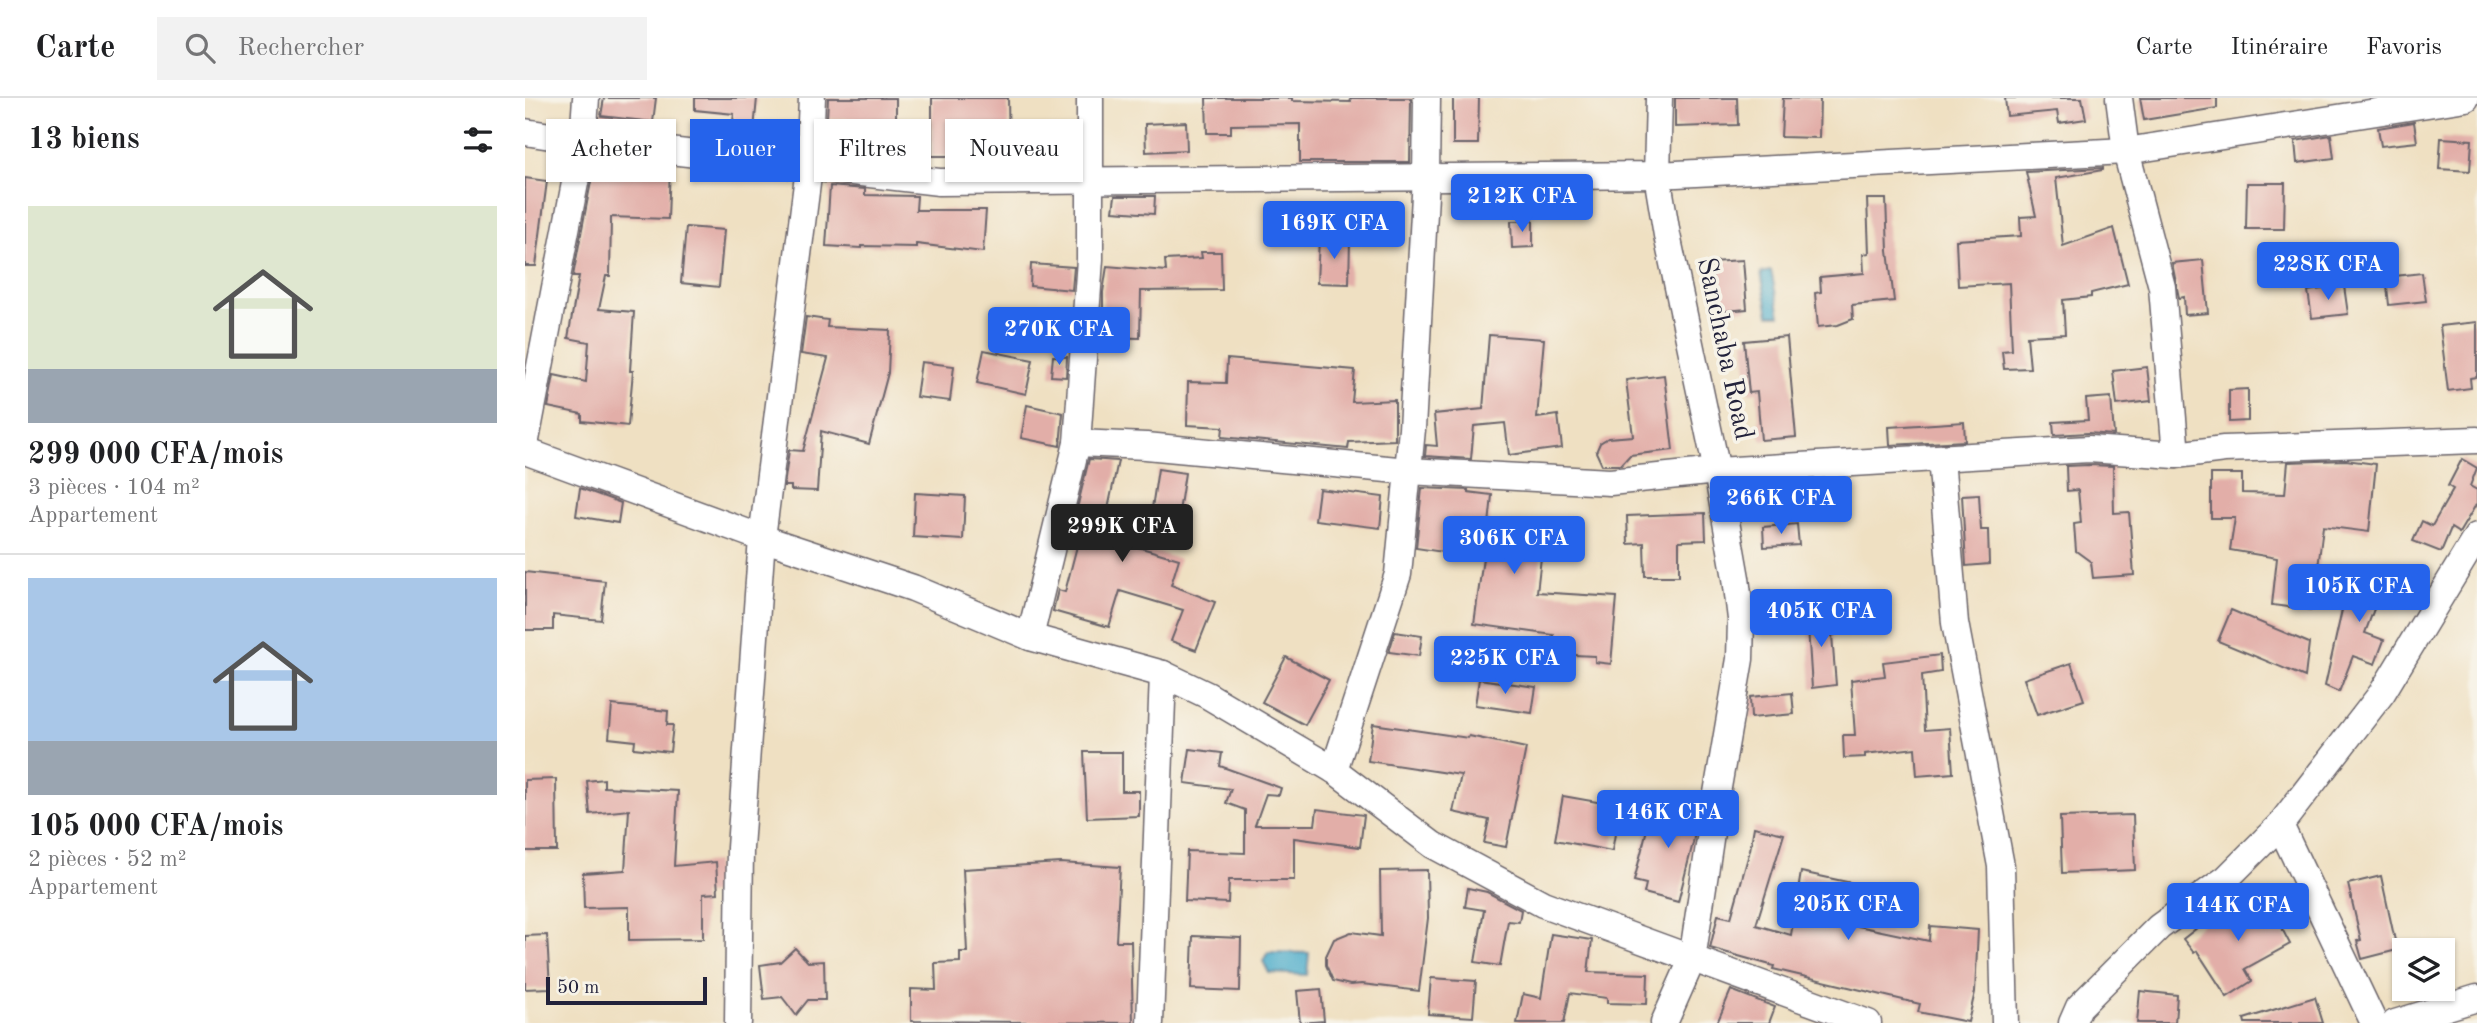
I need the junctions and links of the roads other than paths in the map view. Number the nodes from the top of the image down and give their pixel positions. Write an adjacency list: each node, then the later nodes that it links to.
1 (586, 98): 8 (street)
2 (812, 98): 13 (street)
3 (1090, 98): 17 (street)
4 (1427, 98): 15 (street)
5 (1659, 98): 14 (street, Sanchaba Road)
6 (2119, 98): 11 (street)
7 (2466, 98): 11 (street)
8 (585, 119)
9 (525, 132): 10 (street)
10 (546, 135)
11 (2126, 151): 14 (street); 22 (street)
12 (676, 152): 13 (street)
13 (809, 168): 17 (street); 27 (street)
14 (1657, 175): 15 (street); 25 (street, Sanchaba Road)
15 (1426, 177): 17 (street); 24 (street)
16 (575, 182): 20 (street)
17 (1089, 182): 19 (street)
18 (2477, 440): 22 (street)
19 (1077, 443): 24 (street); 28 (street)
20 (525, 445)
21 (525, 451): 27 (street)
22 (2176, 455): 23 (street)
23 (1941, 458): 25 (street); 38 (street)
24 (1408, 471): 25 (street); 30 (street)
25 (1717, 471): 32 (street, Sanchaba Road)
26 (2477, 536): 31 (street)
27 (762, 538): 28 (street); 34 (street)
28 (1030, 637): 29 (street)
29 (1163, 674): 30 (street); 35 (street)
30 (1334, 770): 32 (street)
31 (2280, 825): 39 (street); 40 (street)
32 (1692, 960): 36 (street, Sanchaba Road); 37 (street)
33 (2477, 998): 41 (street)
34 (738, 1023)
35 (1150, 1023)
36 (1664, 1023)
37 (1868, 1023)
38 (2005, 1023)
39 (2072, 1023)
40 (2374, 1023)
41 (2395, 1023)

